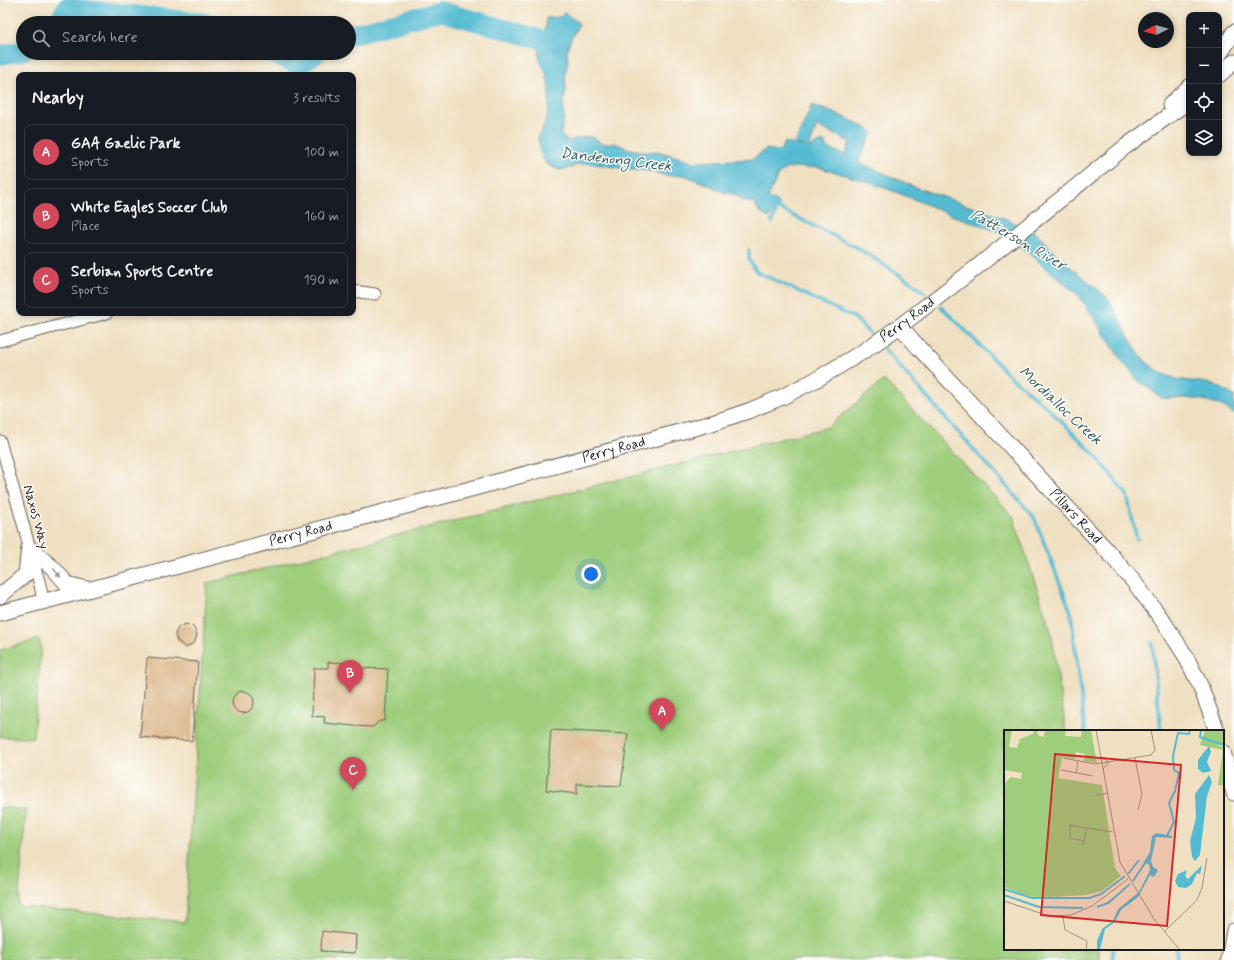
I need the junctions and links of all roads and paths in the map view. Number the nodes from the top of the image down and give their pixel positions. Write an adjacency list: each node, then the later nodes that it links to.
1 (1234, 32): 3 (main road)
2 (1234, 45): 4 (main road)
3 (1222, 50)
4 (1222, 56)
5 (1234, 62): 6 (main road)
6 (1222, 72)
7 (1186, 90): 9 (main road, Perry Road)
8 (1186, 103): 9 (main road, Perry Road)
9 (1151, 127): 13 (main road, Perry Road)
10 (356, 291): 11 (street)
11 (375, 294)
12 (96, 316): 14 (street)
13 (900, 326): 17 (main road, Perry Road); 21 (main road, Pillars Road)
14 (0, 341)
15 (0, 441): 16 (street, Naxos Way)
16 (29, 548): 17 (main road, one-way to 17); 18 (main road); 19 (street, Naxos Way)
17 (89, 589): 19 (main road, Perry Road)
18 (0, 596)
19 (42, 601): 20 (main road, Perry Road)
20 (0, 613)
21 (1217, 730)
22 (1224, 756): 23 (main road)
23 (1234, 793)
24 (1234, 931): 25 (main road)
25 (1229, 960)

